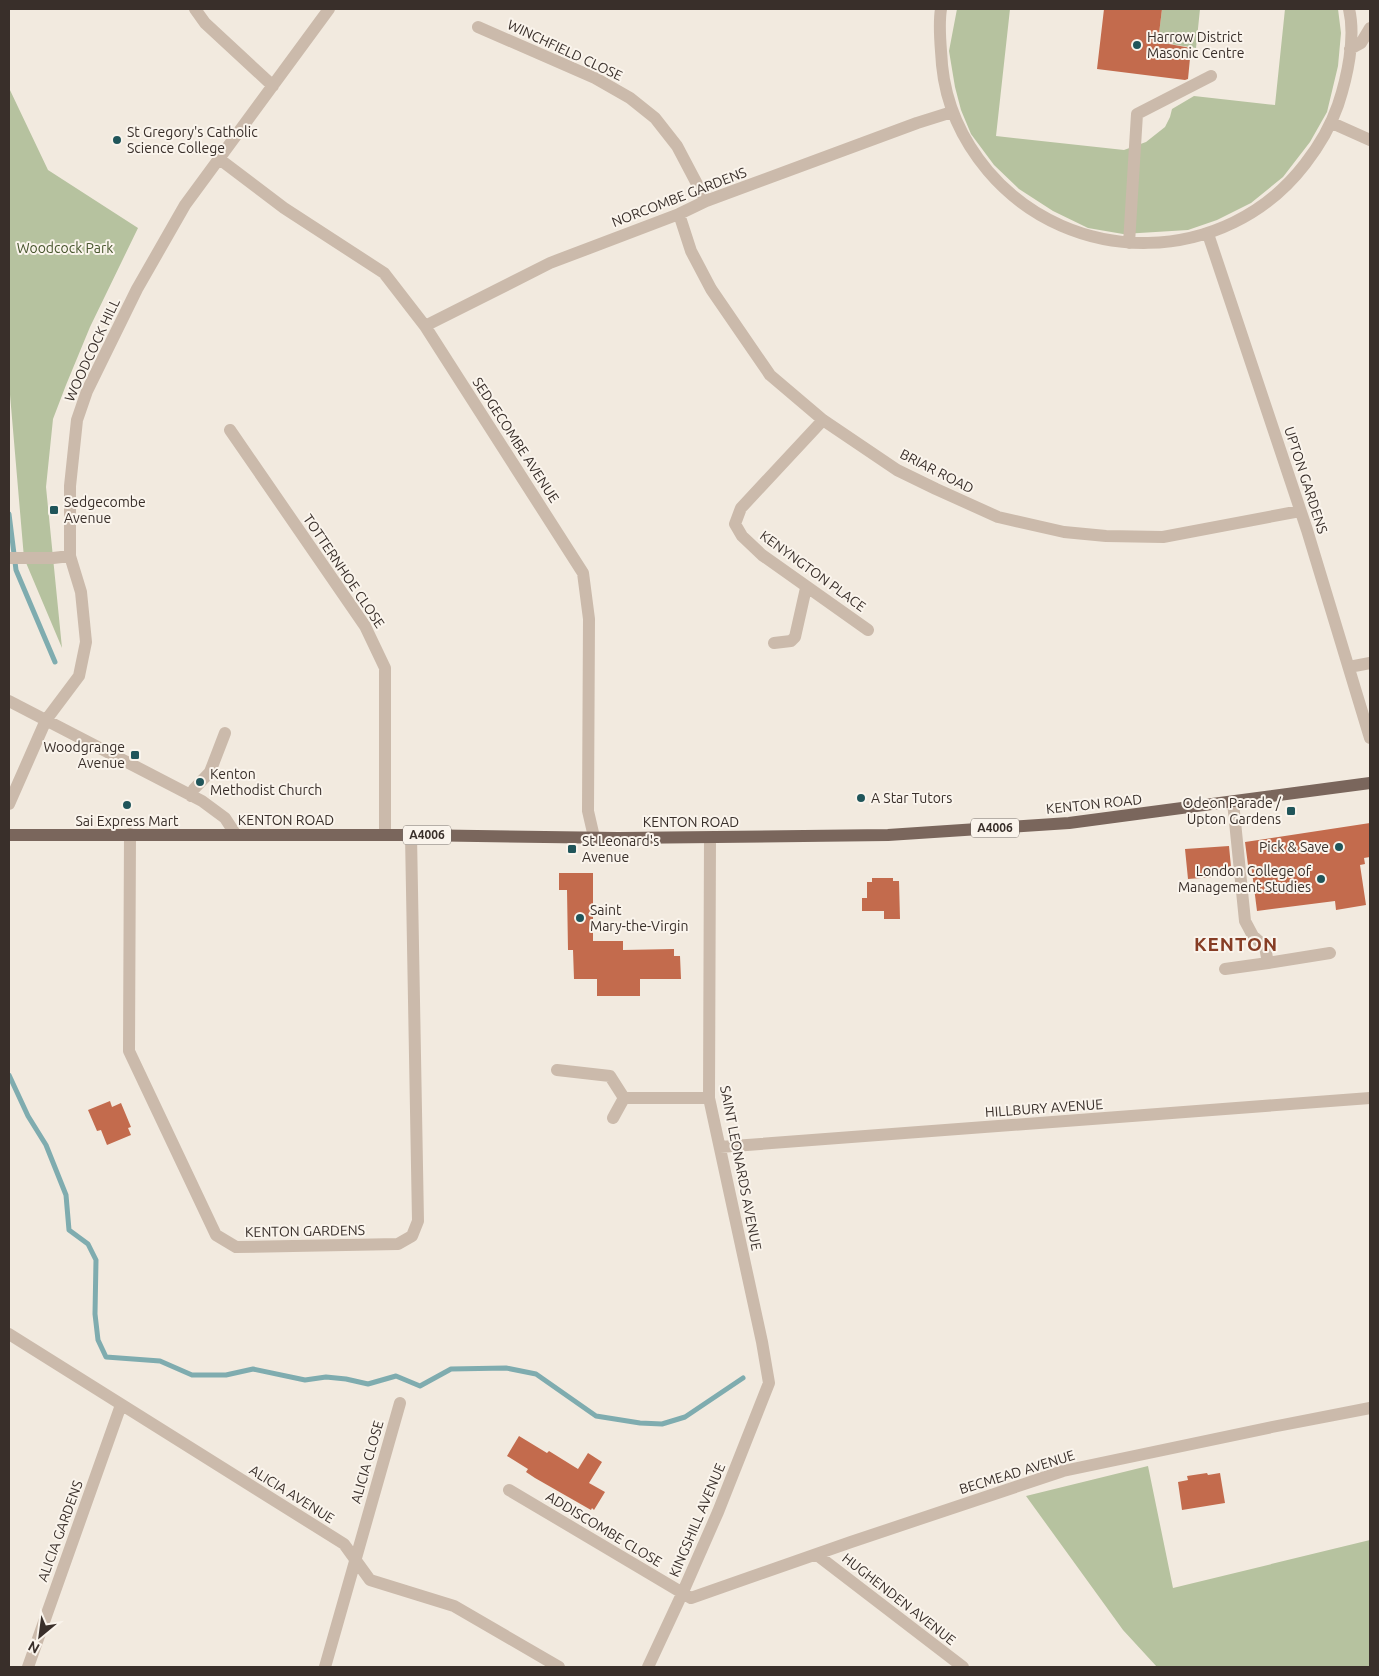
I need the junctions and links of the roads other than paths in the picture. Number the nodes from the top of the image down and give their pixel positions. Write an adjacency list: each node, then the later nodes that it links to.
1 (195, 9): 9 (street)
2 (329, 9): 9 (street, WOODCOCK HILL)
3 (942, 9): 10 (street)
4 (1350, 9): 7 (street)
5 (478, 26): 14 (street, WINCHFIELD CLOSE)
6 (1370, 28): 7 (street)
7 (1350, 49): 11 (street)
8 (1211, 76): 17 (street)
9 (273, 86): 13 (street, WOODCOCK HILL)
10 (952, 112): 14 (street, NORCOMBE GARDENS); 17 (street)
11 (1332, 123): 12 (street); 16 (street)
12 (1370, 140)
13 (218, 158): 18 (street, SEDGECOMBE AVENUE); 22 (street, WOODCOCK HILL)
14 (706, 201): 15 (street, NORCOMBE GARDENS)
15 (679, 214): 18 (street, NORCOMBE GARDENS); 19 (street, BRIAR ROAD)
16 (1208, 234): 17 (street); 21 (street, UPTON GARDENS)
17 (1129, 243)
18 (425, 326): 42 (street, SEDGECOMBE AVENUE)
19 (823, 420): 21 (street, BRIAR ROAD); 24 (street, KENYNGTON PLACE)
20 (230, 430): 40 (street, TOTTERNHOE CLOSE)
21 (1300, 511): 28 (street, UPTON GARDENS)
22 (70, 556): 23 (street); 30 (street, WOODCOCK HILL)
23 (9, 558)
24 (806, 588): 25 (street, KENYNGTON PLACE); 26 (street)
25 (868, 630)
26 (774, 643)
27 (1370, 663): 28 (street)
28 (1349, 667): 32 (street, UPTON GARDENS)
29 (9, 701): 30 (street)
30 (46, 720): 34 (street); 36 (street, WOODCOCK HILL)
31 (225, 733): 34 (street)
32 (1370, 738)
33 (1370, 783): 35 (main road, KENTON ROAD / A4006)
34 (191, 796): 39 (street)
35 (1233, 802): 43 (main road, KENTON ROAD / A4006); 45 (street)
36 (9, 804)
37 (130, 834): 38 (main road, KENTON ROAD / A4006); 39 (main road, KENTON ROAD / A4006); 41 (street, KENTON GARDENS)
38 (9, 835)
39 (236, 835): 40 (main road, KENTON ROAD / A4006)
40 (386, 835): 41 (main road, KENTON ROAD / A4006)
41 (411, 835): 42 (main road, KENTON ROAD / A4006)
42 (594, 837): 43 (main road, KENTON ROAD / A4006)
43 (710, 838): 49 (street, SAINT LEONARDS AVENUE)
44 (1330, 953): 45 (street)
45 (1268, 963): 46 (street)
46 (1225, 968)
47 (557, 1070): 48 (street)
48 (624, 1098): 49 (street); 51 (street)
49 (709, 1098): 52 (street, SAINT LEONARDS AVENUE)
50 (1370, 1098): 52 (street, HILLBURY AVENUE)
51 (613, 1118)
52 (720, 1147): 54 (street, SAINT LEONARDS AVENUE)
53 (9, 1334): 56 (street, ALICIA AVENUE)
54 (769, 1382): 61 (street, KINGSHILL AVENUE)
55 (400, 1403): 60 (street, ALICIA CLOSE)
56 (121, 1405): 60 (street, ALICIA AVENUE); 62 (street, ALICIA GARDENS)
57 (1370, 1408): 59 (street, BECMEAD AVENUE)
58 (509, 1490): 61 (street, ADDISCOMBE CLOSE)
59 (817, 1555): 61 (street, BECMEAD AVENUE); 66 (street, HUGHENDEN AVENUE)
60 (355, 1559): 63 (street, ALICIA CLOSE); 64 (street, ALICIA AVENUE)
61 (682, 1594): 65 (street, KINGSHILL AVENUE)
62 (28, 1667)
63 (325, 1667)
64 (559, 1667)
65 (648, 1667)
66 (963, 1667)

